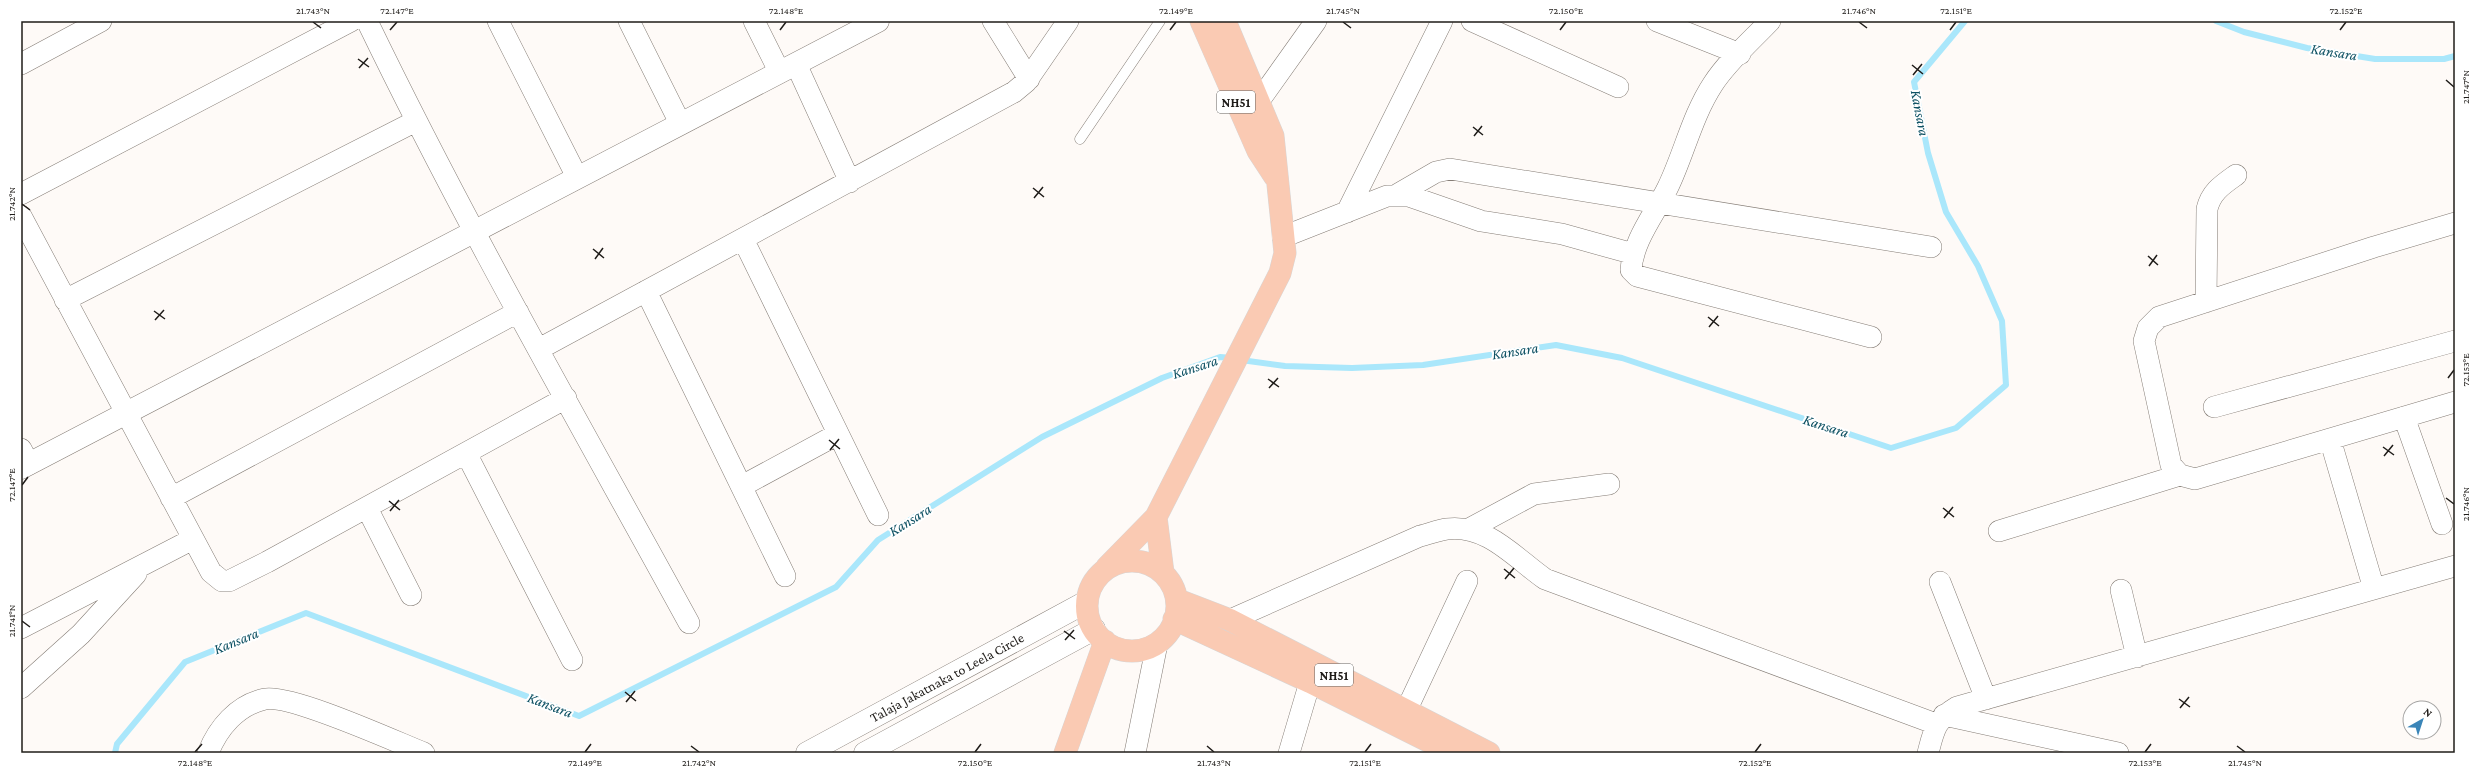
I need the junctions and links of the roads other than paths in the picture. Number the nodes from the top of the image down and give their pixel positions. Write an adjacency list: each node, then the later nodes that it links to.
1 (101, 21): 19 (street)
2 (351, 21): 31 (street)
3 (367, 21): 24 (street)
4 (498, 21): 28 (street)
5 (628, 21): 25 (street)
6 (754, 21): 20 (street)
7 (878, 21): 20 (street)
8 (993, 21): 21 (street)
9 (1068, 21): 21 (street)
10 (1160, 21): 26 (lane)
11 (1201, 21): 29 (highway, NH51)
12 (1225, 21): 23 (highway, NH51)
13 (1316, 21): 23 (street)
14 (1442, 21): 34 (street)
15 (1472, 21): 22 (street)
16 (1659, 21): 18 (street)
17 (1770, 21): 18 (street)
18 (1740, 54): 33 (street)
19 (21, 64)
20 (788, 67): 25 (street); 30 (street)
21 (1029, 78): 30 (street)
22 (1618, 87)
23 (1259, 101): 29 (highway, NH51)
24 (416, 121): 37 (street); 43 (street)
25 (680, 123): 28 (street)
26 (1080, 139)
27 (2236, 175): 44 (street)
28 (577, 177): 37 (street)
29 (1276, 180): 38 (highway, NH51)
30 (850, 182): 39 (street)
31 (21, 194)
32 (1398, 194): 33 (street); 34 (street); 41 (street)
33 (1658, 204): 40 (street); 41 (street)
34 (1348, 212): 38 (street)
35 (21, 216): 43 (street)
36 (2455, 223): 44 (street)
37 (474, 231): 45 (street); 52 (street)
38 (1283, 237): 63 (highway, NH51)
39 (744, 239): 42 (street); 54 (street)
40 (1931, 247)
41 (1634, 254): 46 (street)
42 (646, 291): 48 (street); 60 (street)
43 (65, 300): 52 (street)
44 (2206, 302): 58 (street)
45 (518, 312): 48 (street); 61 (street)
46 (1871, 337)
47 (2455, 341): 51 (street)
48 (539, 349): 49 (street)
49 (566, 398): 56 (street); 82 (street)
50 (2455, 402): 53 (street)
51 (2214, 407)
52 (125, 414): 57 (street); 61 (street)
53 (2404, 417): 55 (street); 65 (street)
54 (838, 434): 60 (street); 64 (street)
55 (2330, 439): 58 (street); 77 (street)
56 (466, 453): 62 (street); 87 (street)
57 (24, 460)
58 (2180, 475): 67 (street)
59 (1609, 484): 66 (street)
60 (742, 486): 73 (street)
61 (170, 498): 68 (street)
62 (367, 508): 68 (street); 78 (street)
63 (1158, 514): 71 (highway, NH51); 72 (highway, NH51)
64 (878, 515)
65 (2442, 524)
66 (1469, 529): 81 (street); 92 (street)
67 (1999, 530)
68 (193, 539): 69 (street)
69 (146, 563): 83 (street); 89 (street)
70 (2455, 566): 77 (street)
71 (1106, 568): 72 (highway, NH51); 79 (highway, NH51)
72 (1163, 572): 80 (highway, NH51)
73 (785, 576)
74 (1467, 581): 91 (street)
75 (1940, 582): 90 (street)
76 (2121, 590): 86 (street)
77 (2374, 590): 86 (street)
78 (411, 595)
79 (1086, 602): 84 (highway, NH51); 95 (street, Talaja Jakatnaka to Leela Circle)
80 (1176, 610): 81 (highway, NH51); 85 (highway); 88 (highway, NH51)
81 (1230, 620): 91 (highway, NH51)
82 (689, 623)
83 (21, 628)
84 (1099, 635): 85 (highway); 96 (street, Talaja Jakatnaka to Leela Circle); 97 (highway)
85 (1157, 644): 98 (street)
86 (2137, 657): 90 (street)
87 (572, 660)
88 (1310, 682): 99 (street); 100 (highway, NH51)
89 (21, 688)
90 (1986, 699): 92 (street)
91 (1406, 711): 101 (highway, NH51)
92 (1940, 719): 102 (street); 103 (street)
93 (208, 753): 94 (street)
94 (424, 753)
95 (807, 753)
96 (865, 753)
97 (1065, 753)
98 (1135, 753)
99 (1289, 753)
100 (1452, 753)
101 (1489, 753)
102 (1928, 753)
103 (2118, 753)

